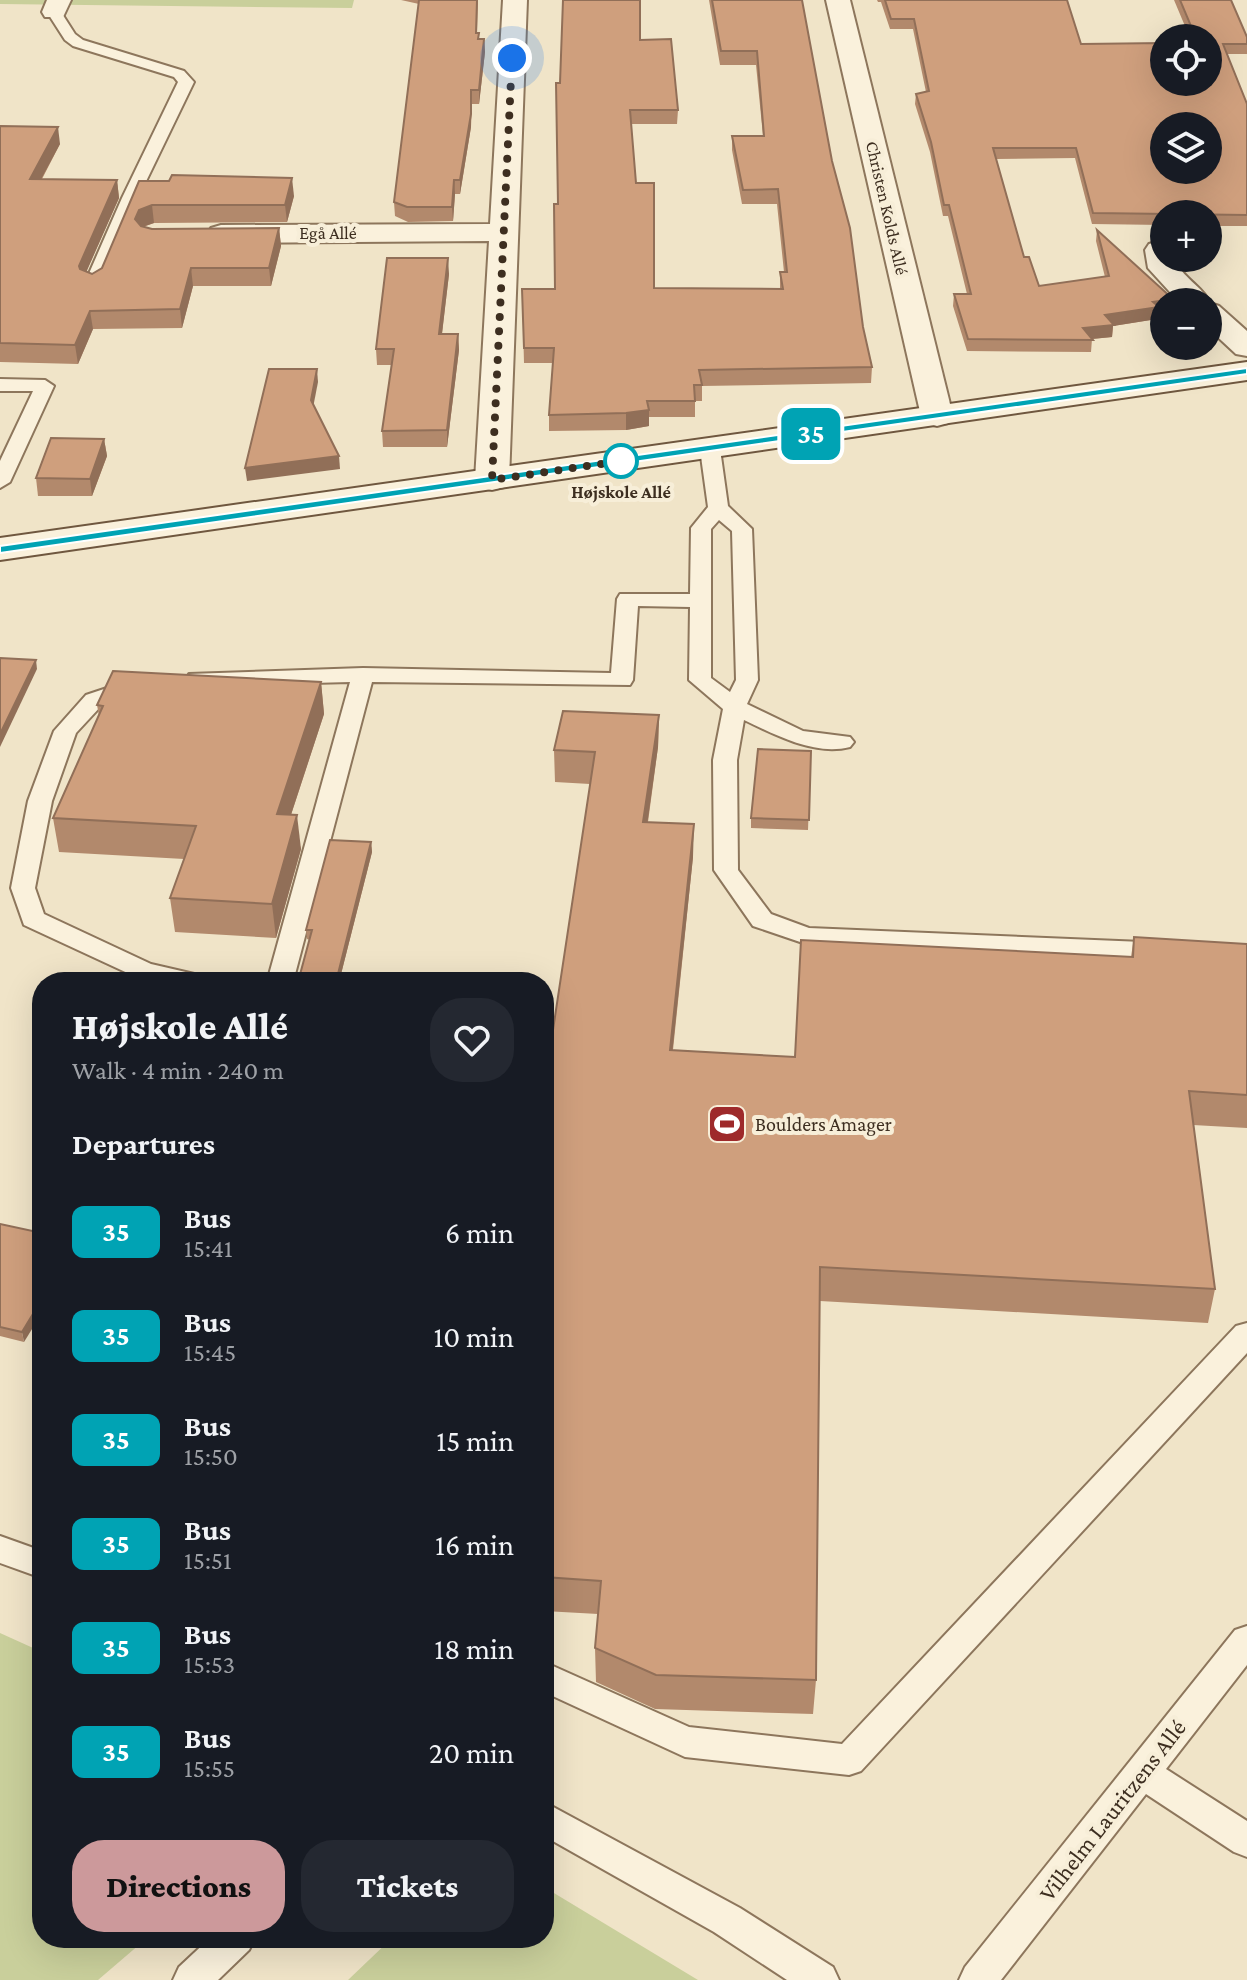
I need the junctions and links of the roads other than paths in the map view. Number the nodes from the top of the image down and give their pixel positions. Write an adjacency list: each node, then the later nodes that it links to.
1 (515, 0): 4 (street)
2 (838, 0): 13 (street, Christen Kolds Allé)
3 (57, 6): 7 (lane)
4 (502, 232): 5 (street, Egå Allé); 16 (street)
5 (200, 234)
6 (1167, 272): 8 (street)
7 (93, 285)
8 (1182, 288)
9 (1222, 325): 10 (street)
10 (1247, 347)
11 (1247, 371): 13 (street)
12 (0, 385): 15 (lane)
13 (937, 416): 14 (street)
14 (710, 449): 16 (street); 17 (lane)
15 (1, 476)
16 (492, 480): 18 (street)
17 (718, 508): 19 (lane); 21 (lane)
18 (0, 549)
19 (700, 601): 20 (lane); 21 (lane)
20 (363, 675): 24 (lane); 25 (lane)
21 (735, 707): 22 (lane); 23 (lane)
22 (842, 742)
23 (1184, 952)
24 (152, 972)
25 (283, 972)
26 (1247, 1334): 30 (lane)
27 (0, 1549): 28 (lane)
28 (32, 1561)
29 (1247, 1640): 31 (lane, Vilhelm Lauritzens Allé)
30 (554, 1681)
31 (1142, 1772): 33 (lane); 37 (lane, Vilhelm Lauritzens Allé)
32 (554, 1824): 36 (lane)
33 (1247, 1841)
34 (226, 1948): 35 (lane)
35 (192, 1980)
36 (820, 1980)
37 (978, 1980)

